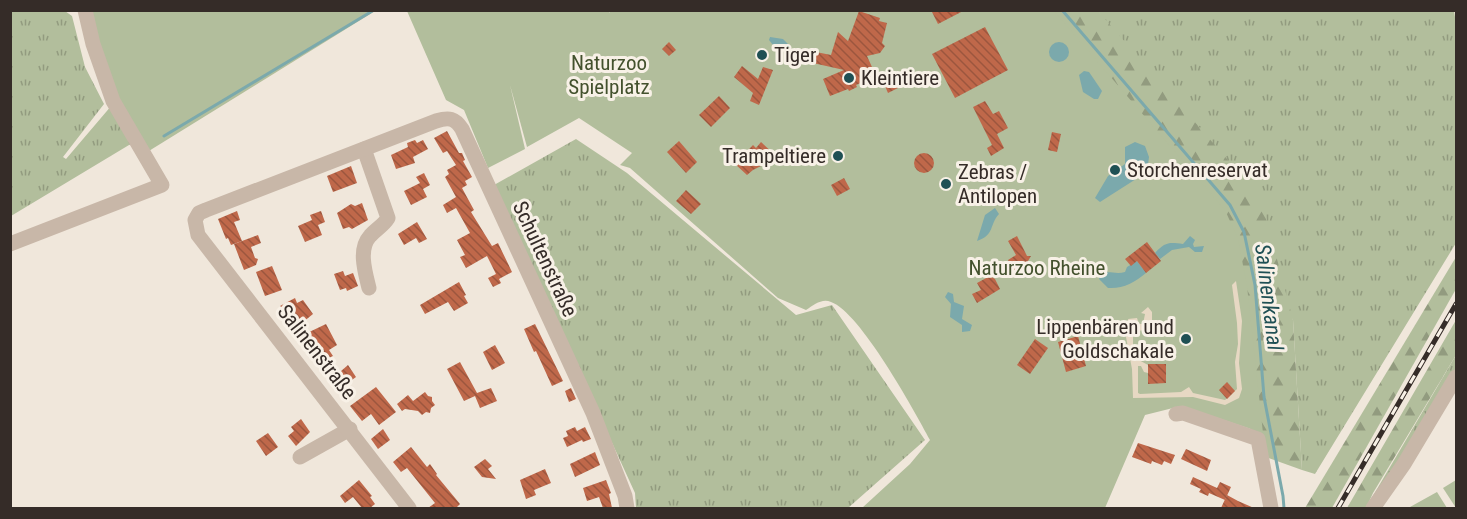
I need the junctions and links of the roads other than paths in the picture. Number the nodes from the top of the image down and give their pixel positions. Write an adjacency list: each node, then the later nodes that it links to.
1 (85, 10): 4 (street)
2 (364, 149): 3 (street, Schultenstraße); 5 (street); 11 (street, Schultenstraße)
3 (195, 220): 8 (street, Salinenstraße)
4 (10, 244)
5 (369, 288)
6 (1456, 377): 13 (street)
7 (1176, 414): 12 (street)
8 (350, 429): 9 (street); 10 (street, Salinenstraße)
9 (300, 457)
10 (409, 508)
11 (627, 508)
12 (1271, 508)
13 (1373, 508)

